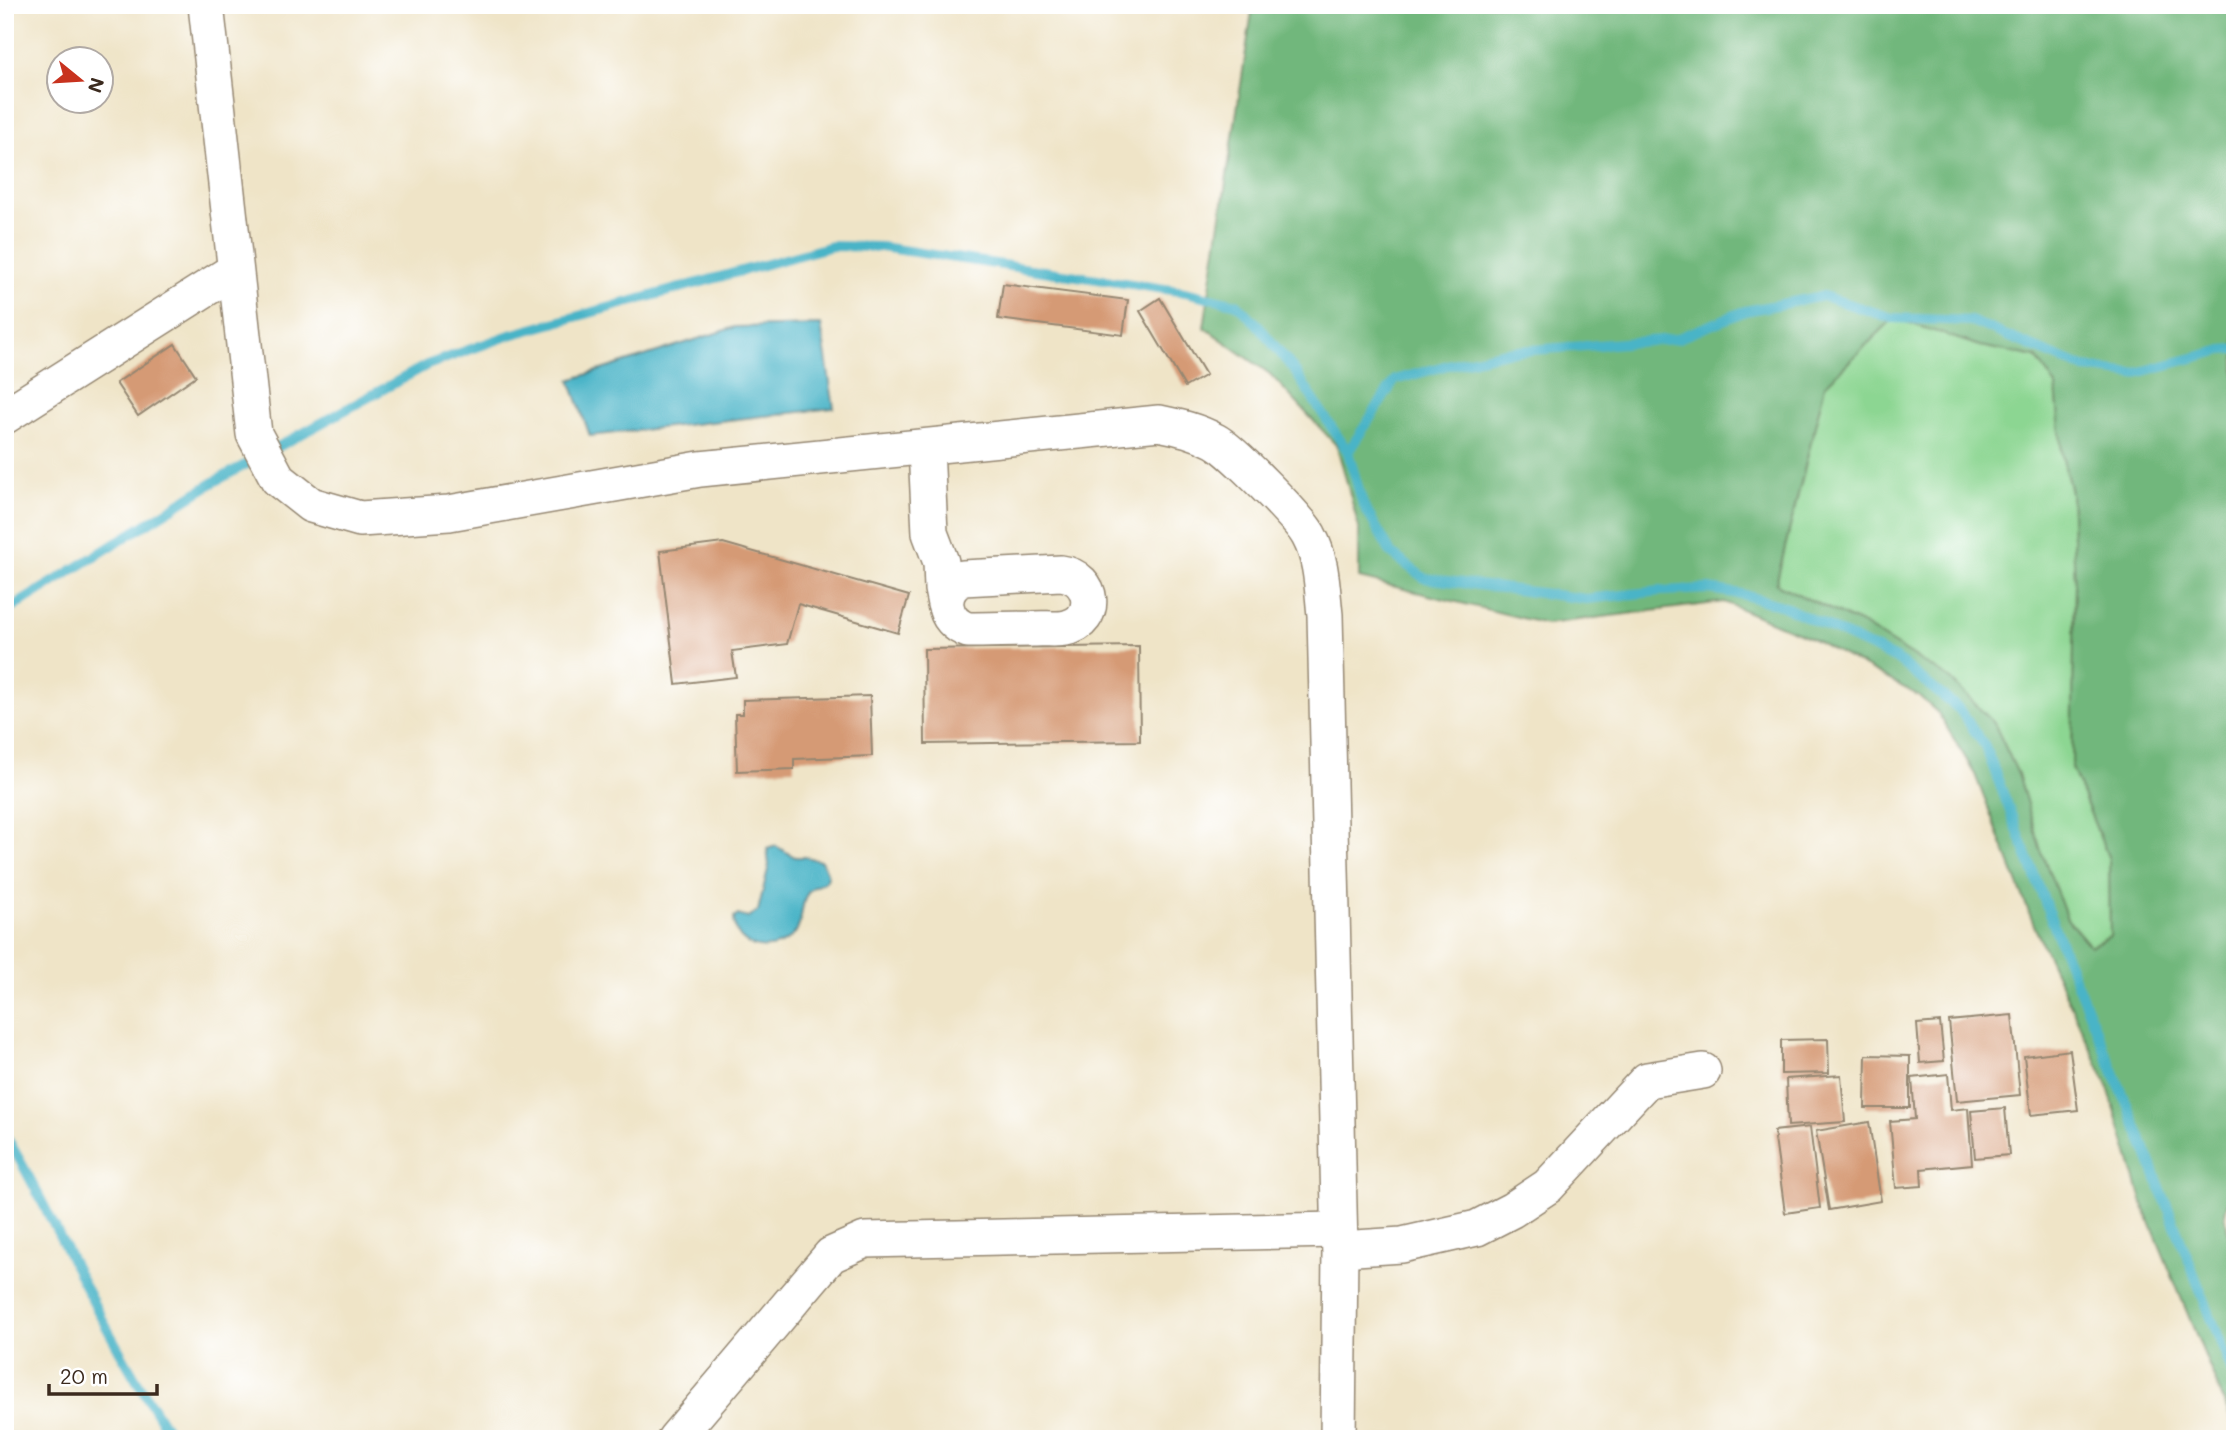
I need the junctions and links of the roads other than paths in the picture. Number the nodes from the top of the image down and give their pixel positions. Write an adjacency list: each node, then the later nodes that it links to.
1 (206, 5): 2 (street)
2 (235, 270): 3 (street); 4 (street)
3 (5, 416)
4 (926, 448): 5 (street); 9 (street)
5 (941, 562): 6 (street); 7 (street)
6 (972, 577): 7 (street); 7 (street)
7 (945, 604)
8 (1703, 1071): 9 (street)
9 (1339, 1240): 10 (street); 11 (street)
10 (675, 1439)
11 (1338, 1439)

